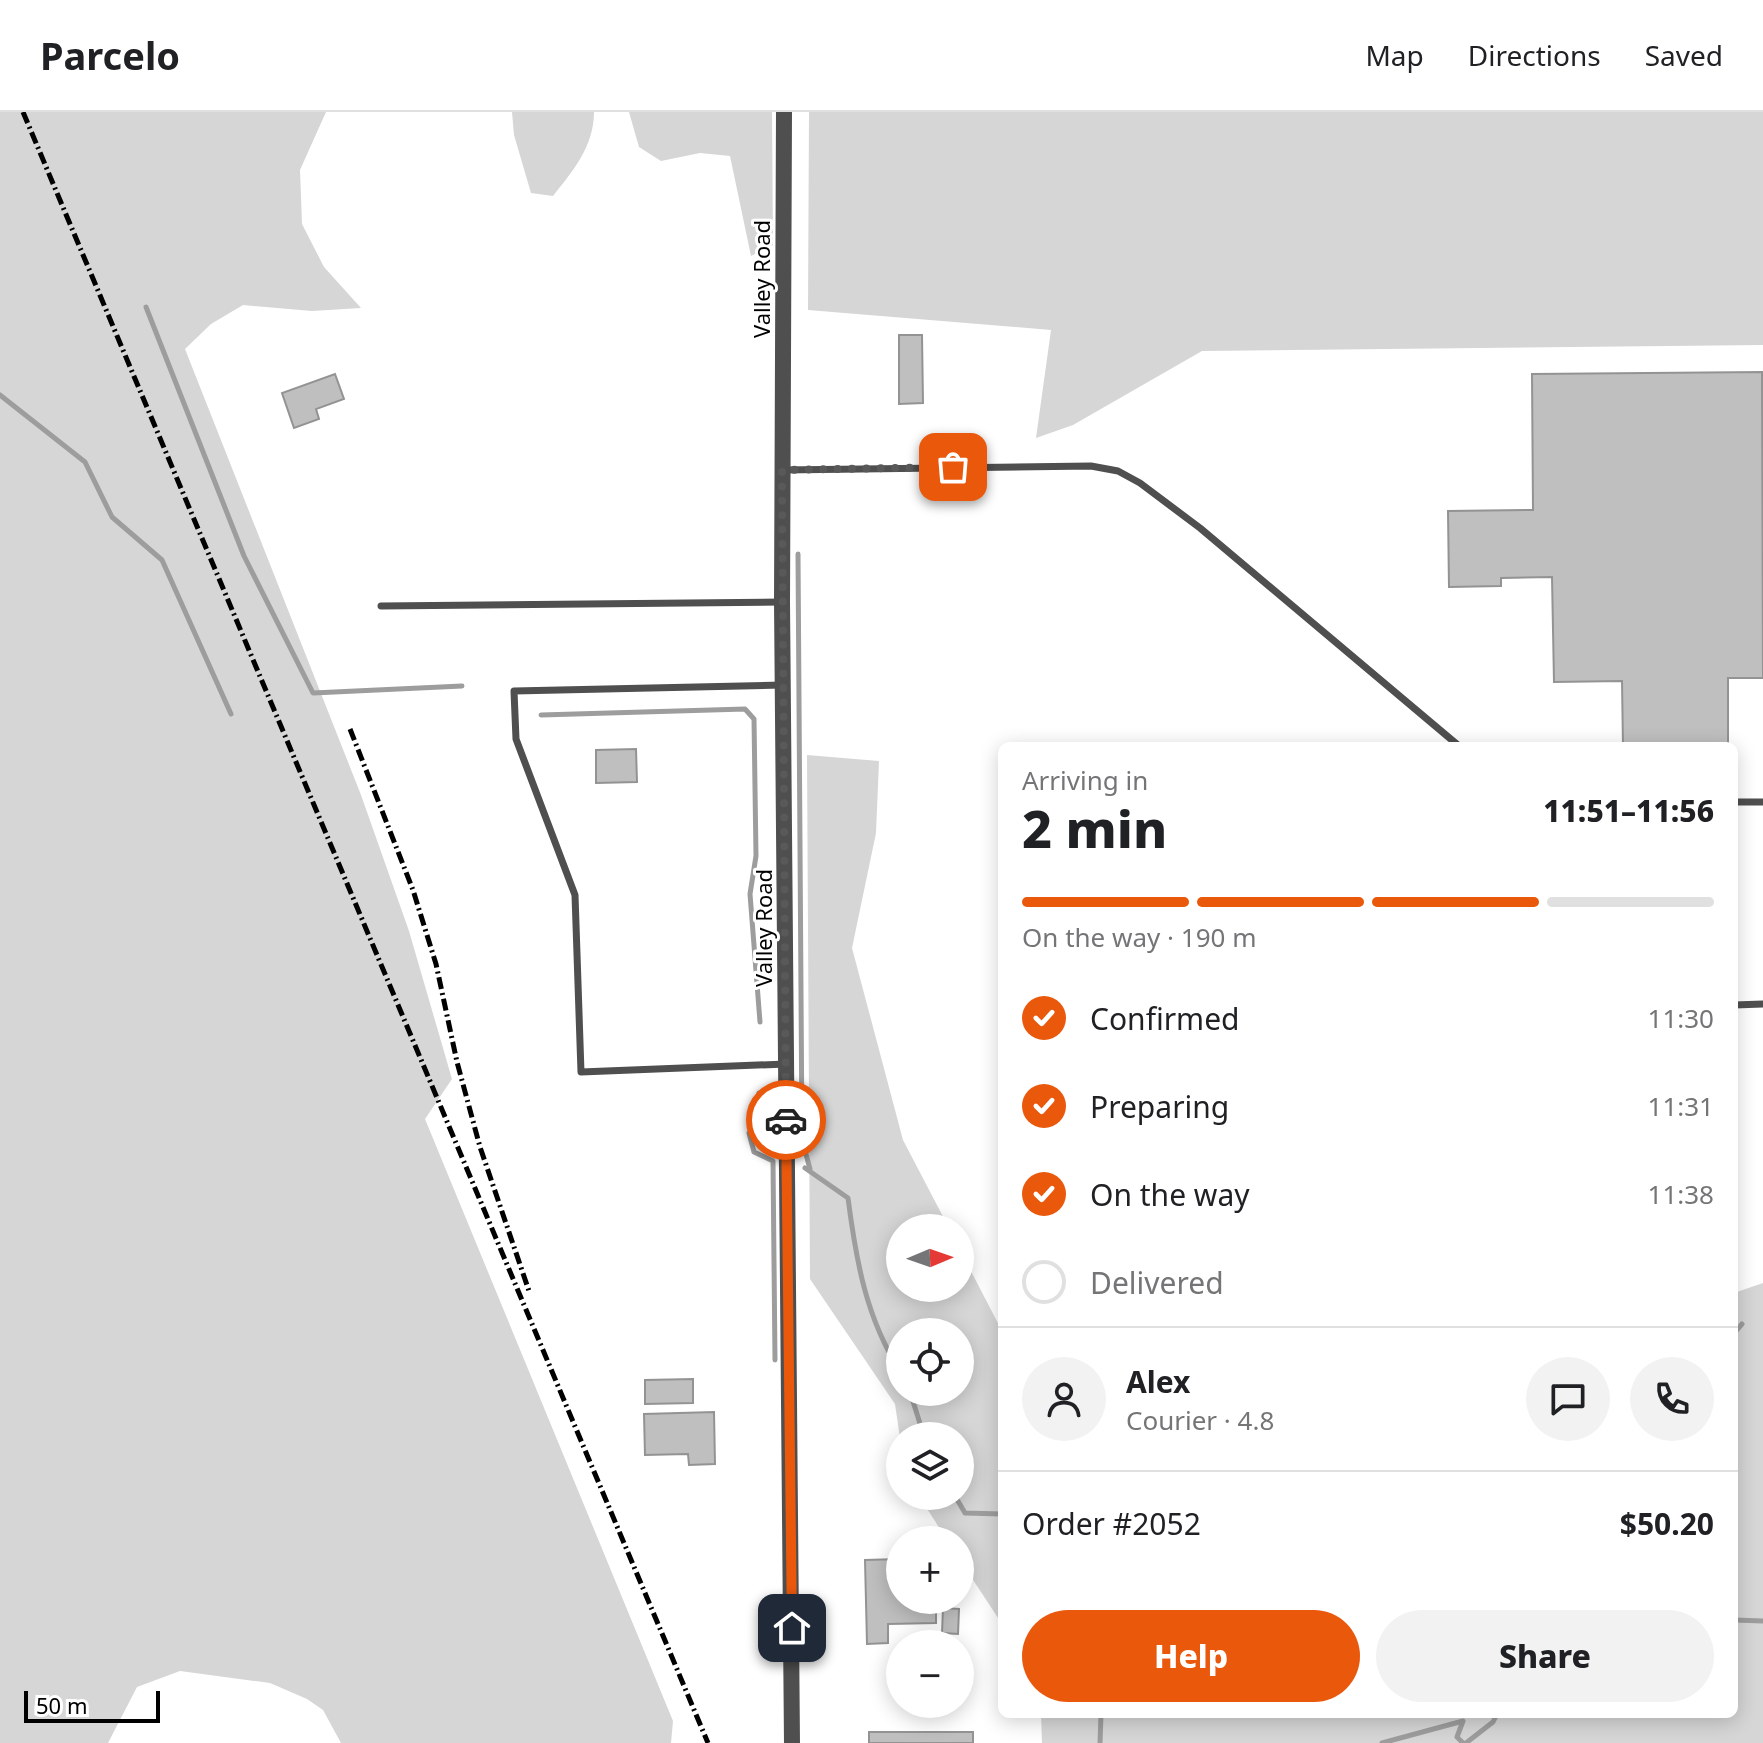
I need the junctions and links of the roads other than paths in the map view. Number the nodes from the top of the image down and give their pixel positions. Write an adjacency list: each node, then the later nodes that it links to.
1 (784, 112): 2 (street, Valley Road)
2 (782, 470): 3 (street, Valley Road); 6 (lane)
3 (782, 602): 4 (lane); 5 (street, Valley Road)
4 (381, 606)
5 (782, 685): 11 (street, Valley Road); 11 (lane)
6 (1454, 742)
7 (1738, 802): 8 (lane)
8 (1763, 802)
9 (1763, 1004): 10 (lane)
10 (1738, 1005)
11 (786, 1064): 12 (street, Valley Road)
12 (792, 1743)

